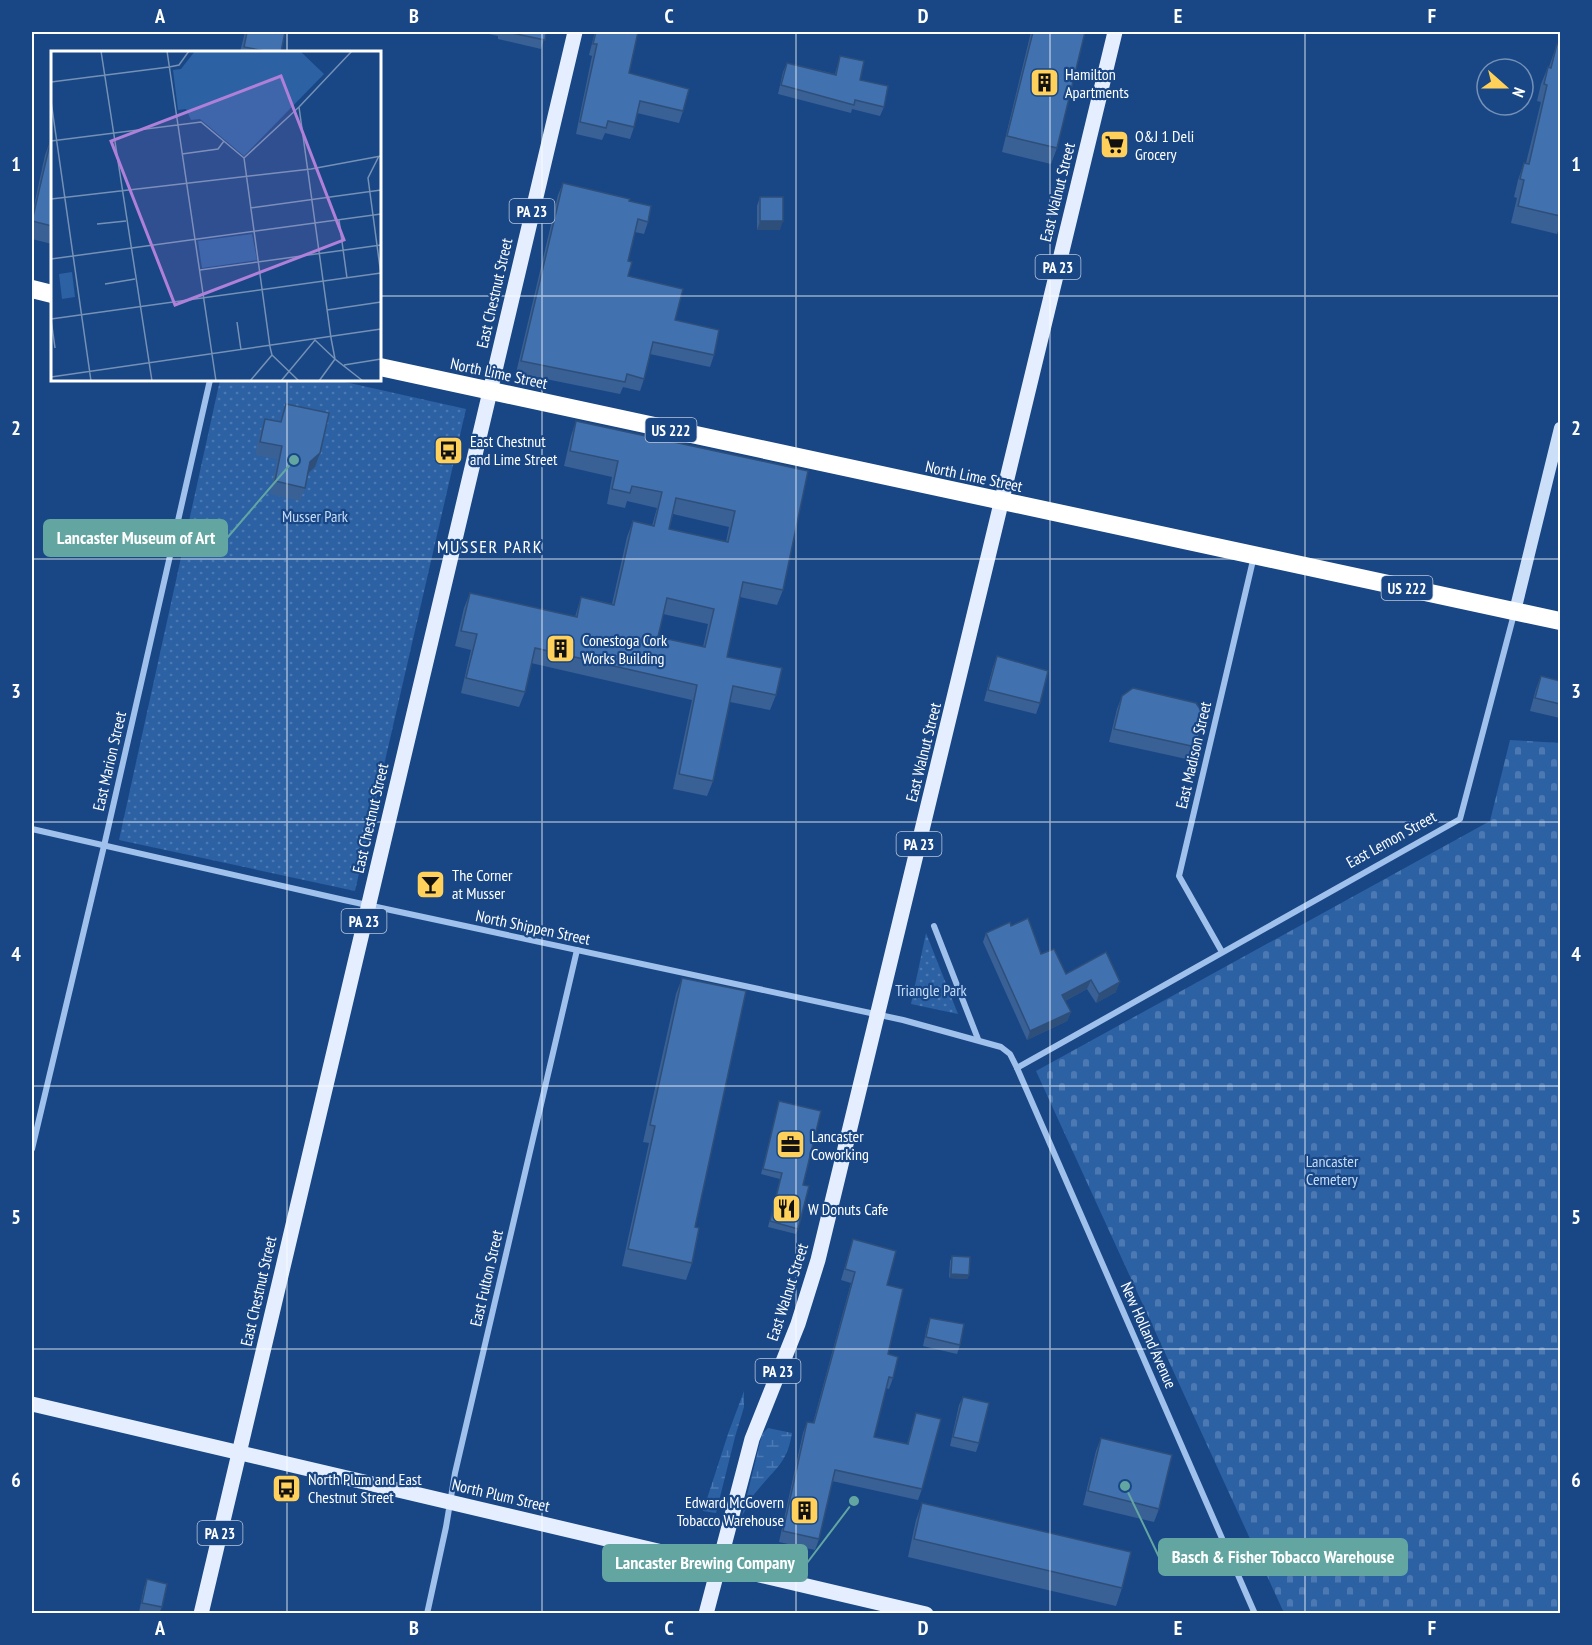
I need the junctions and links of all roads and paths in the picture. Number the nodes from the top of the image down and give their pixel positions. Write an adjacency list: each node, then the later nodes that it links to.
1 (575, 32): 7 (main road, East Chestnut Street / PA 23)
2 (1114, 32): 9 (main road, East Walnut Street / PA 23)
3 (32, 289): 4 (highway)
4 (51, 294)
5 (381, 367): 7 (highway, North Lime Street / US 222)
6 (210, 381): 14 (street, East Marion Street)
7 (490, 390): 9 (highway, North Lime Street / US 222); 15 (main road, East Chestnut Street / PA 23)
8 (1560, 428): 11 (street, East Lemon Street)
9 (1001, 502): 10 (highway, North Lime Street / US 222); 19 (main road, East Walnut Street / PA 23)
10 (1254, 555): 11 (highway, North Lime Street / US 222); 18 (street, East Madison Street)
11 (1515, 610): 12 (highway, North Lime Street / US 222); 18 (street, East Lemon Street)
12 (1560, 621)
13 (32, 829): 14 (street, North Shippen Street)
14 (104, 846): 15 (street, North Shippen Street); 22 (street, East Marion Street)
15 (368, 905): 17 (street, North Shippen Street); 24 (main road, East Chestnut Street / PA 23)
16 (934, 926): 20 (street)
17 (577, 950): 19 (street, North Shippen Street); 25 (street, East Fulton Street)
18 (1222, 952): 21 (street, East Lemon Street)
19 (878, 1014): 20 (street, North Shippen Street); 26 (main road, East Walnut Street / PA 23)
20 (978, 1039): 21 (street, North Shippen Street)
21 (1017, 1068): 31 (street, New Holland Avenue)
22 (32, 1149)
23 (32, 1404): 24 (main road, North Plum Street)
24 (239, 1452): 25 (main road, North Plum Street); 27 (main road, East Chestnut Street / PA 23)
25 (450, 1502): 26 (main road, North Plum Street); 28 (street, East Fulton Street)
26 (718, 1564): 29 (main road, East Walnut Street / PA 23); 30 (main road, North Plum Street)
27 (201, 1614)
28 (426, 1614)
29 (706, 1614)
30 (926, 1614)
31 (1255, 1614)

